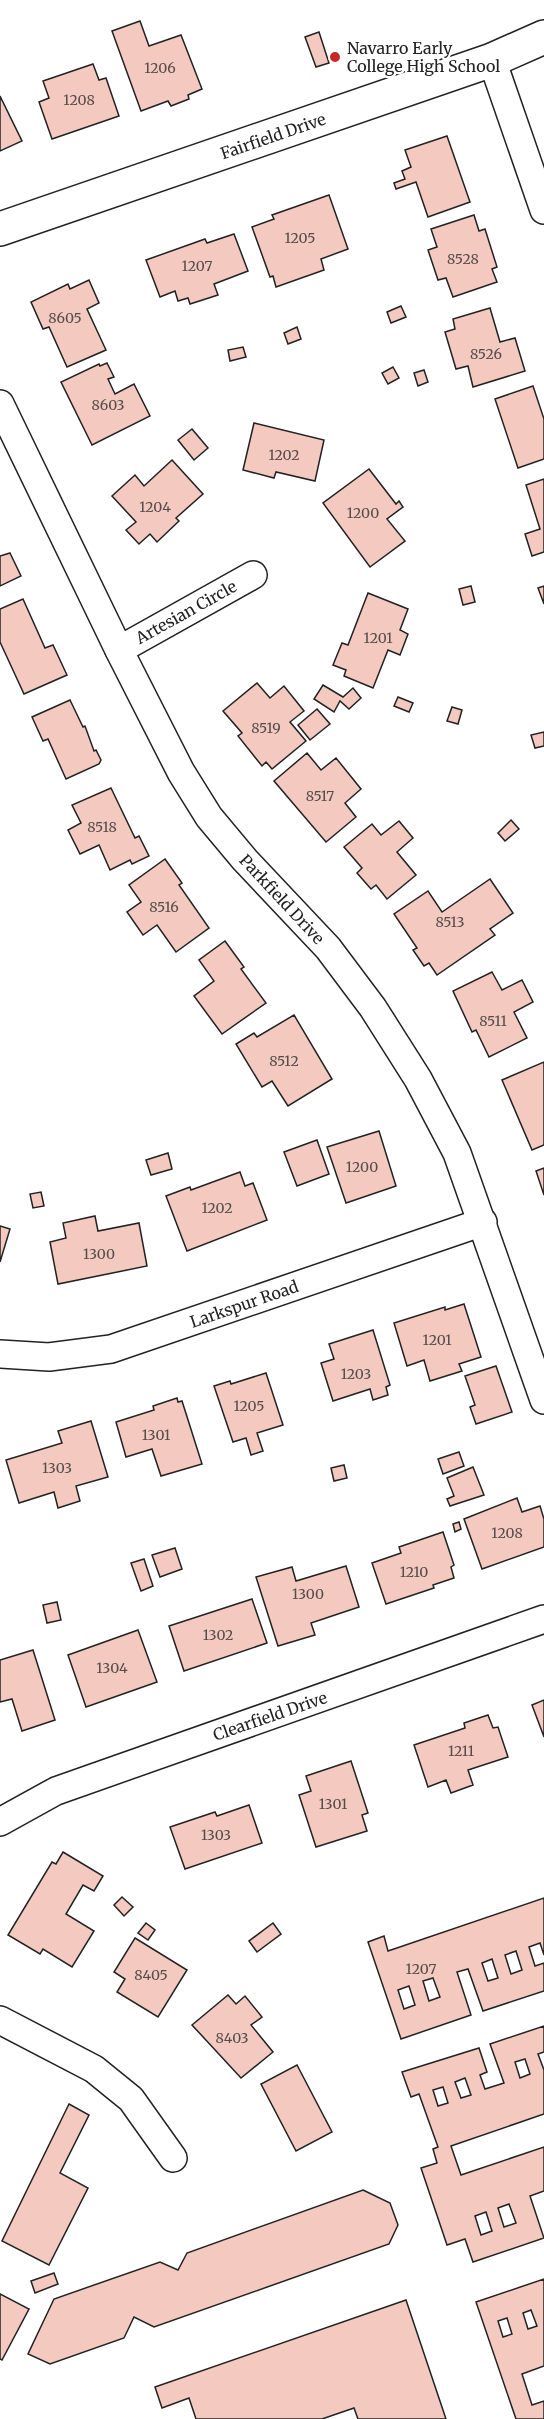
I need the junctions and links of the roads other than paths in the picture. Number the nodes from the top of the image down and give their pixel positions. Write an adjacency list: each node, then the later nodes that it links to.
1 (544, 38): 2 (street, Fairfield Drive)
2 (492, 60): 3 (street); 4 (street, Fairfield Drive)
3 (544, 210)
4 (0, 229)
5 (0, 404): 7 (street, Parkfield Drive)
6 (253, 575): 7 (street, Artesian Circle)
7 (119, 650): 8 (street, Parkfield Drive)
8 (483, 1222): 9 (street, Larkspur Road); 10 (street, Parkfield Drive)
9 (0, 1354)
10 (544, 1400)
11 (544, 1619): 12 (street, Clearfield Drive)
12 (0, 1822)
13 (0, 2020): 14 (street)
14 (173, 2158)

